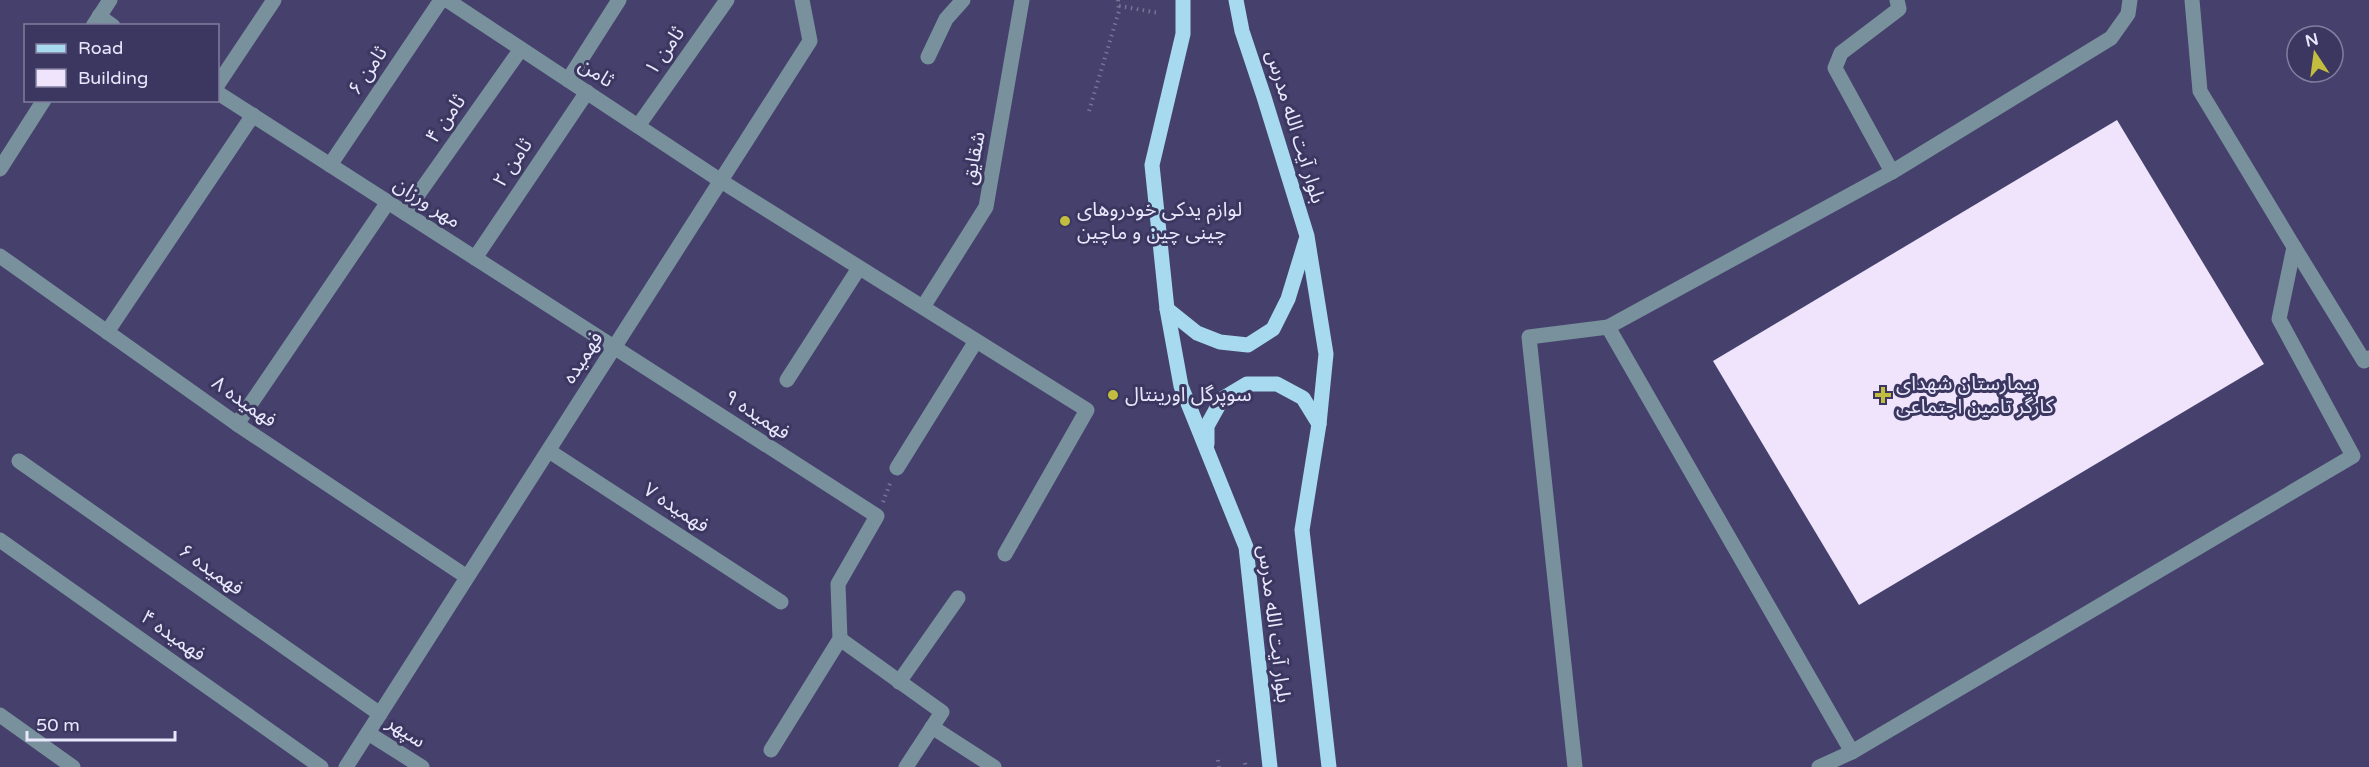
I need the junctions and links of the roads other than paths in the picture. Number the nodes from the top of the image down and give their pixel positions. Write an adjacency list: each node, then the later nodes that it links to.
1 (110, 0): 15 (street)
2 (274, 0): 19 (street)
3 (441, 0): 26 (street, ثامن ۶)
4 (447, 0): 16 (street, ثامن)
5 (619, 0): 18 (street)
6 (727, 0): 24 (street, ثامن ۱)
7 (801, 0): 28 (street, فهمیده)
8 (963, 0): 17 (street)
9 (1022, 0): 36 (street, شقایق)
10 (1183, 0): 37 (main road, بلوار آیت الله مدرس)
11 (1236, 0): 31 (main road, بلوار آیت الله مدرس)
12 (1897, 0): 27 (street)
13 (2130, 0): 27 (street)
14 (2192, 0): 32 (street)
15 (96, 21)
16 (520, 49): 18 (street, ثامن); 30 (street, ثامن ۴)
17 (928, 57)
18 (568, 80): 20 (street, ثامن)
19 (219, 82)
20 (587, 92): 24 (street, ثامن); 34 (street, ثامن ۲)
21 (219, 94): 23 (street, مهر ورزان)
22 (43, 102): 25 (street)
23 (252, 115): 26 (street, مهر ورزان); 39 (street)
24 (638, 126): 28 (street, ثامن)
25 (3, 158)
26 (330, 165): 29 (street, مهر ورزان)
27 (1892, 172): 38 (street)
28 (721, 181): 35 (street, ثامن); 41 (street, فهمیده)
29 (388, 202): 30 (street, مهر ورزان); 44 (street)
30 (405, 213): 34 (street, مهر ورزان)
31 (1307, 236): 37 (main road); 45 (main road, بلوار آیت الله مدرس)
32 (2294, 247): 42 (street); 62 (street)
33 (0, 256): 39 (street, فهمیده ۸)
34 (475, 258): 41 (street, مهر ورزان)
35 (860, 268): 36 (street, ثامن); 43 (street)
36 (923, 307): 40 (street, ثامن)
37 (1167, 309): 47 (main road, بلوار آیت الله مدرس)
38 (1608, 327): 62 (street); 71 (street)
39 (107, 332): 44 (street, فهمیده ۸)
40 (976, 341): 49 (street); 51 (street, ثامن)
41 (615, 348): 46 (street, فهمیده); 55 (street, فهمیده ۹)
42 (2369, 358)
43 (788, 380)
44 (237, 424): 52 (street, فهمیده ۸)
45 (1319, 424): 47 (main road); 70 (main road, بلوار آیت الله مدرس)
46 (549, 451): 52 (street, فهمیده); 54 (street, فهمیده ۷)
47 (1207, 455): 69 (main road, بلوار آیت الله مدرس)
48 (19, 460): 57 (street, فهمیده ۶)
49 (897, 468)
50 (0, 540): 64 (street, فهمیده ۴)
51 (1005, 554)
52 (468, 577): 57 (street, فهمیده)
53 (958, 598): 56 (street)
54 (780, 602)
55 (840, 639): 56 (street); 61 (street)
56 (899, 682): 59 (street)
57 (380, 714): 60 (street, فهمیده)
58 (0, 715): 63 (street)
59 (932, 727): 67 (street); 68 (street)
60 (368, 733): 65 (street, فهمیده); 66 (street, سپهر)
61 (771, 750)
62 (1852, 752): 72 (street)
63 (73, 767)
64 (321, 767)
65 (346, 767)
66 (422, 767)
67 (906, 767)
68 (994, 767)
69 (1270, 767)
70 (1329, 767)
71 (1575, 767)
72 (1819, 767)

